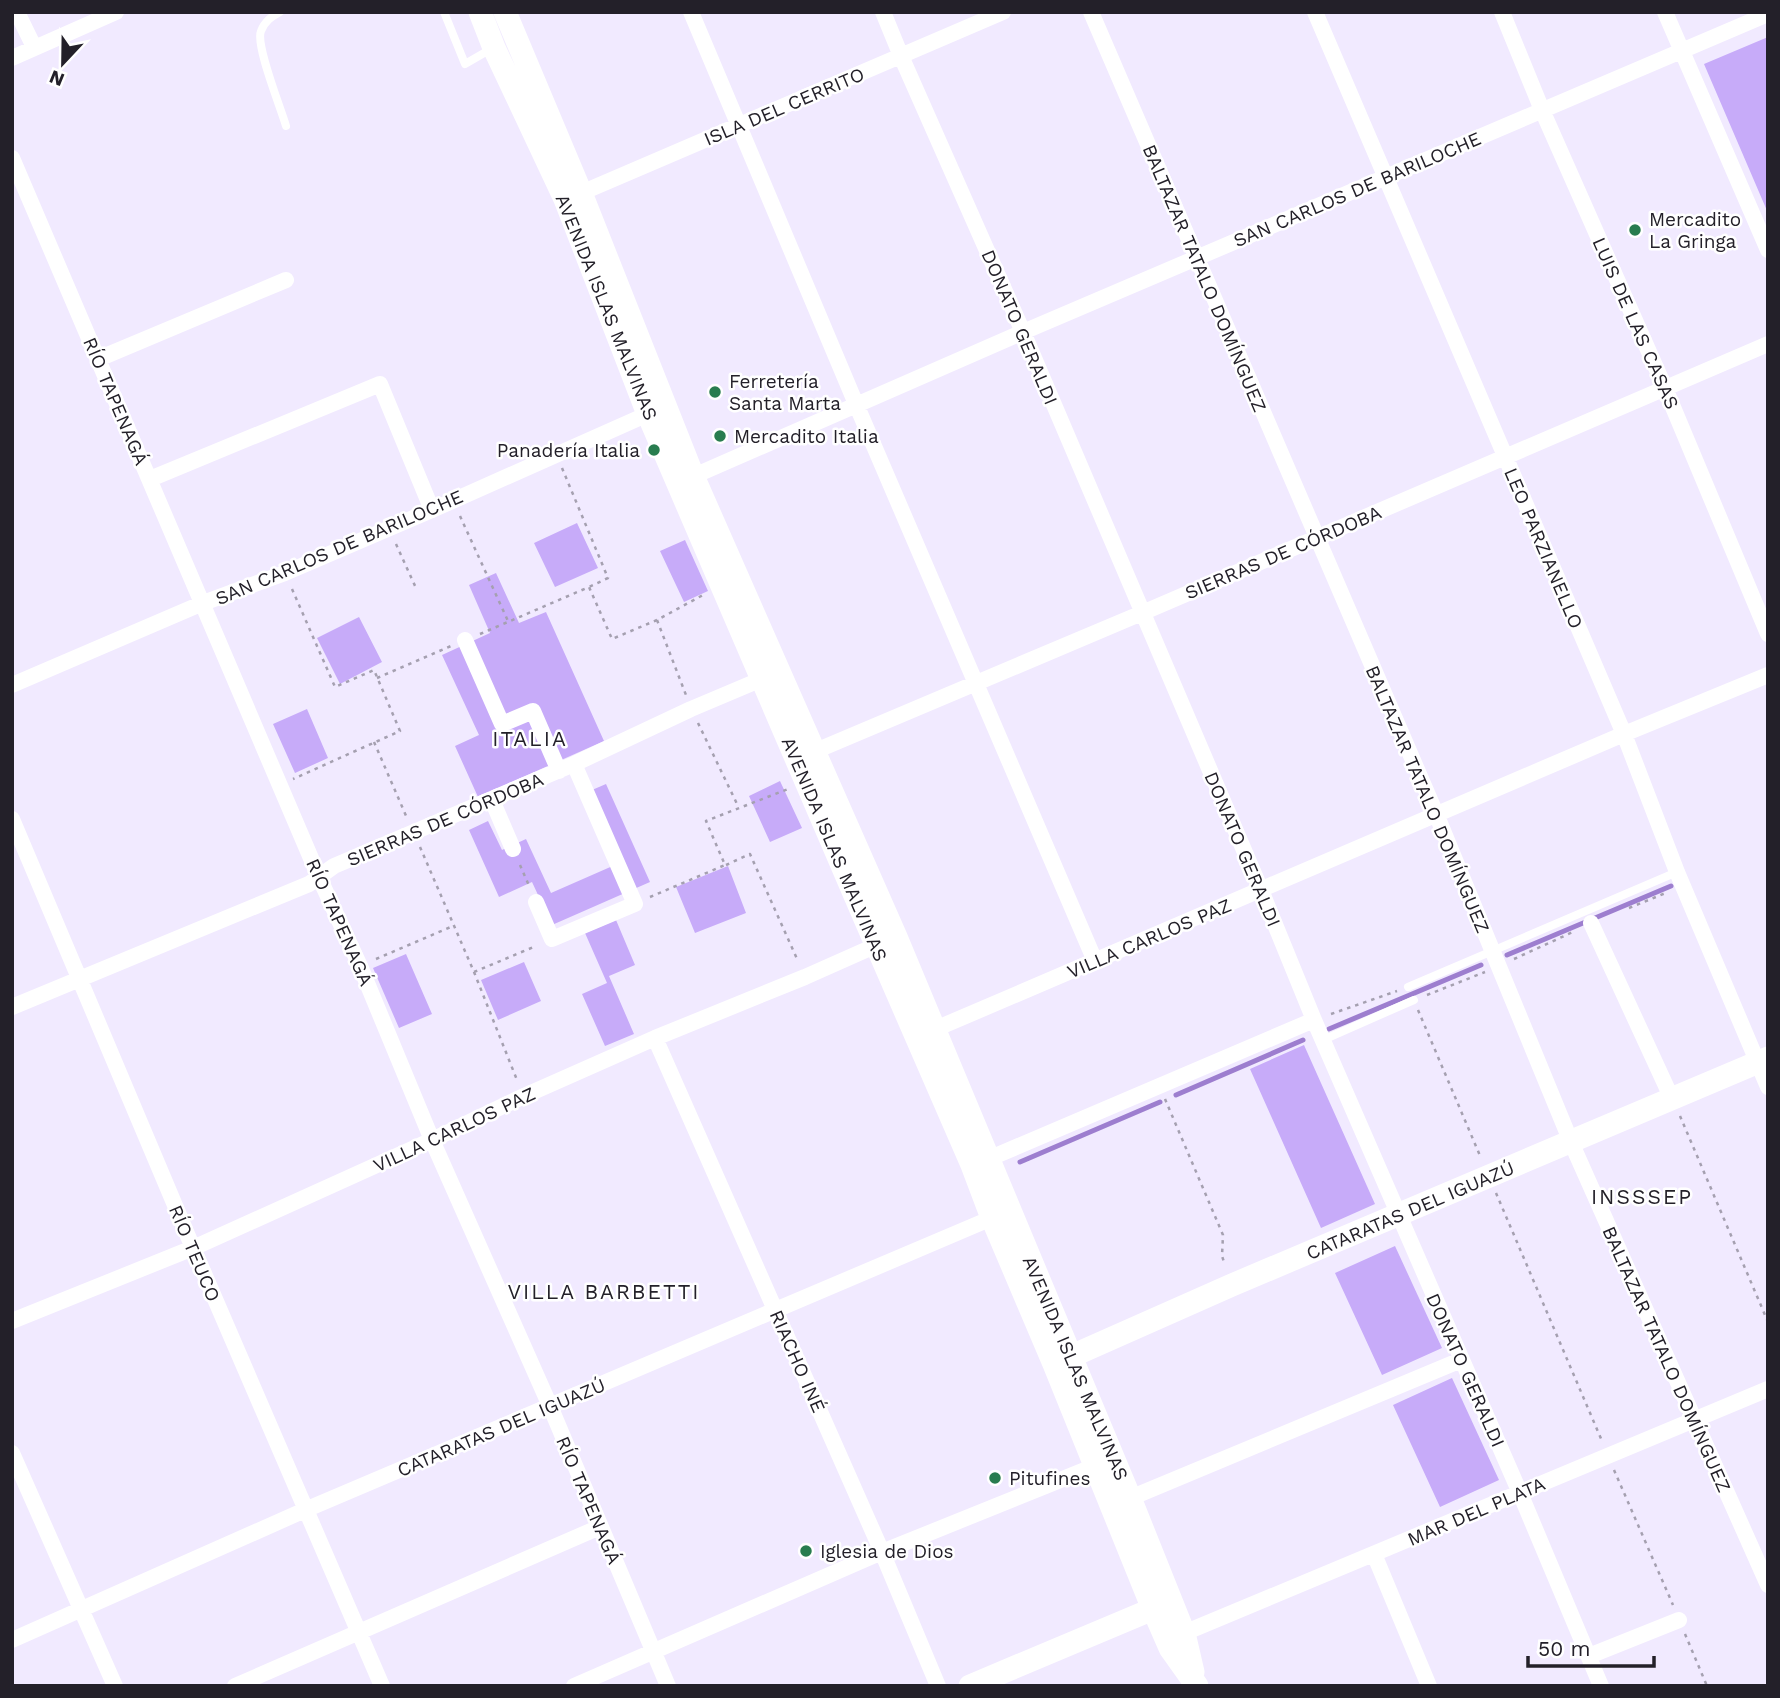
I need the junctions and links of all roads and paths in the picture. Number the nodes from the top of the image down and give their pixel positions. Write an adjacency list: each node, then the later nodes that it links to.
1 (17, 12): 15 (street)
2 (116, 12): 15 (street)
3 (280, 12): 21 (lane)
4 (444, 12): 16 (lane)
5 (480, 12): 16 (main road, AVENIDA ISLAS MALVINAS)
6 (505, 12): 25 (main road, AVENIDA ISLAS MALVINAS)
7 (691, 12): 22 (street)
8 (884, 12): 18 (street, DONATO GERALDI)
9 (1003, 12): 18 (street, ISLA DEL CERRITO)
10 (1091, 12): 27 (street, BALTAZAR TATALO DOMÍNGUEZ)
11 (1315, 12): 24 (street, LEO PARZIANELLO)
12 (1502, 12): 20 (street, LUIS DE LAS CASAS)
13 (1665, 12): 17 (street)
14 (1768, 14): 17 (street, SAN CARLOS DE BARILOCHE)
15 (34, 47): 19 (street)
16 (494, 48): 25 (main road, AVENIDA ISLAS MALVINAS)
17 (1682, 51): 20 (street, SAN CARLOS DE BARILOCHE); 26 (street)
18 (901, 56): 22 (street, ISLA DEL CERRITO); 29 (street, DONATO GERALDI)
19 (12, 58)
20 (1542, 110): 24 (street, SAN CARLOS DE BARILOCHE); 32 (street, LUIS DE LAS CASAS)
21 (286, 125)
22 (739, 125): 25 (street, ISLA DEL CERRITO); 33 (street)
23 (12, 158): 31 (street, RÍO TAPENAGÁ)
24 (1385, 176): 27 (street, SAN CARLOS DE BARILOCHE); 36 (street, LEO PARZIANELLO)
25 (573, 196): 34 (main road, AVENIDA ISLAS MALVINAS)
26 (1768, 250)
27 (1196, 257): 29 (street, SAN CARLOS DE BARILOCHE); 42 (street, BALTAZAR TATALO DOMÍNGUEZ)
28 (286, 280): 31 (street)
29 (1023, 332): 33 (street, SAN CARLOS DE BARILOCHE); 48 (street, DONATO GERALDI)
30 (1768, 344): 32 (street, SIERRAS DE CÓRDOBA)
31 (98, 359): 37 (street, RÍO TAPENAGÁ)
32 (1665, 388): 36 (street, SIERRAS DE CÓRDOBA); 50 (street, LUIS DE LAS CASAS)
33 (856, 404): 38 (street, SAN CARLOS DE BARILOCHE); 55 (street)
34 (656, 410): 35 (street, SAN CARLOS DE BARILOCHE); 38 (main road, AVENIDA ISLAS MALVINAS)
35 (556, 455): 39 (street, SAN CARLOS DE BARILOCHE); 45 (path)
36 (1504, 457): 42 (street, SIERRAS DE CÓRDOBA); 57 (street, LEO PARZIANELLO)
37 (150, 480): 40 (street); 47 (street, RÍO TAPENAGÁ)
38 (686, 480): 44 (main road, AVENIDA ISLAS MALVINAS); 59 (main road, AVENIDA ISLAS MALVINAS)
39 (453, 500): 40 (street, SAN CARLOS DE BARILOCHE); 49 (path)
40 (432, 510): 41 (street, SAN CARLOS DE BARILOCHE)
41 (388, 528): 43 (street, SAN CARLOS DE BARILOCHE); 46 (path)
42 (1316, 538): 48 (street, SIERRAS DE CÓRDOBA); 65 (street, BALTAZAR TATALO DOMÍNGUEZ)
43 (285, 573): 47 (street, SAN CARLOS DE BARILOCHE); 53 (path)
44 (721, 585): 45 (path); 54 (main road, AVENIDA ISLAS MALVINAS)
45 (589, 587): 49 (path)
46 (416, 588)
47 (203, 603): 56 (street, SAN CARLOS DE BARILOCHE); 63 (street, RÍO TAPENAGÁ)
48 (1142, 613): 55 (street, SIERRAS DE CÓRDOBA); 72 (street, DONATO GERALDI)
49 (508, 622): 51 (path)
50 (1768, 634)
51 (465, 640): 53 (path); 61 (street)
52 (1768, 675): 57 (street, VILLA CARLOS PAZ)
53 (377, 678): 58 (path)
54 (762, 679): 59 (main road, AVENIDA ISLAS MALVINAS); 60 (street, SIERRAS DE CÓRDOBA)
55 (975, 683): 59 (street, SIERRAS DE CÓRDOBA); 81 (street)
56 (12, 685)
57 (1624, 734): 65 (street, VILLA CARLOS PAZ); 71 (street, LEO PARZIANELLO)
58 (374, 741): 63 (path); 67 (path)
59 (806, 756): 62 (main road, AVENIDA ISLAS MALVINAS); 79 (main road, AVENIDA ISLAS MALVINAS)
60 (574, 764): 61 (street, SIERRAS DE CÓRDOBA); 74 (street)
61 (559, 771): 64 (street, SIERRAS DE CÓRDOBA)
62 (807, 781): 69 (path); 79 (main road, AVENIDA ISLAS MALVINAS)
63 (281, 785): 70 (street, RÍO TAPENAGÁ)
64 (492, 800): 67 (street, SIERRAS DE CÓRDOBA); 68 (street)
65 (1437, 816): 72 (street, VILLA CARLOS PAZ); 80 (street, BALTAZAR TATALO DOMÍNGUEZ)
66 (12, 820): 86 (street, RÍO TEUCO)
67 (414, 833): 70 (street, SIERRAS DE CÓRDOBA); 77 (path)
68 (513, 849): 73 (path)
69 (725, 865): 74 (path); 85 (path)
70 (319, 877): 82 (street, RÍO TAPENAGÁ); 86 (street, SIERRAS DE CÓRDOBA)
71 (1680, 879): 75 (path); 80 (lane); 94 (street, LEO PARZIANELLO)
72 (1261, 890): 81 (street, VILLA CARLOS PAZ); 90 (street, DONATO GERALDI)
73 (536, 902): 78 (street)
74 (635, 904): 78 (street)
75 (1625, 909)
76 (1591, 923): 83 (path); 98 (street)
77 (454, 925): 82 (path); 84 (path)
78 (552, 939): 84 (path)
79 (886, 941): 85 (street, VILLA CARLOS PAZ); 91 (main road, AVENIDA ISLAS MALVINAS)
80 (1492, 950): 83 (street, BALTAZAR TATALO DOMÍNGUEZ); 87 (lane)
81 (1095, 961): 91 (street, VILLA CARLOS PAZ)
82 (360, 966): 99 (street, RÍO TAPENAGÁ)
83 (1499, 966): 88 (path); 100 (street, BALTAZAR TATALO DOMÍNGUEZ)
84 (474, 972): 97 (path)
85 (805, 977): 92 (street, VILLA CARLOS PAZ)
86 (80, 980): 89 (street, SIERRAS DE CÓRDOBA); 105 (street, RÍO TEUCO)
87 (1408, 987): 90 (path)
88 (1414, 1000): 93 (lane); 102 (path)
89 (12, 1007)
90 (1314, 1020): 93 (street, DONATO GERALDI); 95 (street)
91 (925, 1034): 101 (main road, AVENIDA ISLAS MALVINAS)
92 (655, 1038): 97 (street, VILLA CARLOS PAZ); 107 (street, RIACHO INÉ)
93 (1323, 1040): 103 (street, DONATO GERALDI)
94 (1763, 1061): 96 (street, LEO PARZIANELLO); 98 (main road, CATARATAS DEL IGUAZÚ)
95 (1159, 1086): 101 (street); 106 (path)
96 (1768, 1087)
97 (524, 1096): 99 (street, VILLA CARLOS PAZ)
98 (1672, 1100): 100 (main road, CATARATAS DEL IGUAZÚ); 109 (path)
99 (432, 1140): 105 (street, VILLA CARLOS PAZ); 113 (street, RÍO TAPENAGÁ)
100 (1572, 1142): 102 (main road, CATARATAS DEL IGUAZÚ); 114 (street, BALTAZAR TATALO DOMÍNGUEZ)
101 (981, 1162): 104 (main road, AVENIDA ISLAS MALVINAS); 110 (main road, AVENIDA ISLAS MALVINAS)
102 (1489, 1177): 103 (main road, CATARATAS DEL IGUAZÚ); 116 (path)
103 (1399, 1214): 106 (main road, CATARATAS DEL IGUAZÚ); 111 (street, DONATO GERALDI)
104 (992, 1218): 107 (street, CATARATAS DEL IGUAZÚ); 110 (main road, AVENIDA ISLAS MALVINAS)
105 (193, 1248): 108 (street, VILLA CARLOS PAZ); 120 (street, RÍO TEUCO)
106 (1232, 1285): 110 (main road, CATARATAS DEL IGUAZÚ)
107 (775, 1310): 113 (street, CATARATAS DEL IGUAZÚ); 122 (street, RIACHO INÉ)
108 (12, 1321)
109 (1768, 1322)
110 (1062, 1360): 117 (main road, AVENIDA ISLAS MALVINAS); 119 (main road, AVENIDA ISLAS MALVINAS)
111 (1461, 1360): 118 (street, DONATO GERALDI); 119 (street)
112 (1768, 1389): 114 (street, MAR DEL PLATA)
113 (550, 1406): 120 (street, CATARATAS DEL IGUAZÚ); 121 (street, RÍO TAPENAGÁ)
114 (1693, 1420): 116 (street, MAR DEL PLATA); 124 (street, BALTAZAR TATALO DOMÍNGUEZ)
115 (12, 1453): 126 (street)
116 (1608, 1456): 118 (street, MAR DEL PLATA); 127 (path)
117 (1095, 1466): 119 (main road, AVENIDA ISLAS MALVINAS); 122 (street)
118 (1520, 1493): 123 (street, MAR DEL PLATA); 132 (street, DONATO GERALDI)
119 (1120, 1502): 125 (main road, AVENIDA ISLAS MALVINAS)
120 (305, 1510): 126 (street, CATARATAS DEL IGUAZÚ); 128 (street, RÍO TEUCO)
121 (600, 1527): 128 (street); 131 (street, RÍO TAPENAGÁ)
122 (881, 1552): 131 (street); 139 (street, RIACHO INÉ)
123 (1374, 1554): 129 (street, MAR DEL PLATA); 141 (street)
124 (1767, 1582)
125 (1162, 1604): 129 (main road, AVENIDA ISLAS MALVINAS); 133 (main road, AVENIDA ISLAS MALVINAS); 140 (main road)
126 (82, 1610): 130 (street, CATARATAS DEL IGUAZÚ); 134 (street)
127 (1679, 1620): 132 (street); 143 (path)
128 (359, 1633): 135 (street); 136 (street, RÍO TEUCO)
129 (1184, 1633): 133 (main road, AVENIDA ISLAS MALVINAS)
130 (12, 1640)
131 (652, 1651): 137 (street); 138 (street, RÍO TAPENAGÁ)
132 (1589, 1656): 142 (street, DONATO GERALDI)
133 (1196, 1684)
134 (115, 1686)
135 (235, 1686)
136 (382, 1686)
137 (574, 1686)
138 (668, 1686)
139 (938, 1686)
140 (970, 1686)
141 (1429, 1686)
142 (1601, 1686)
143 (1707, 1686)

